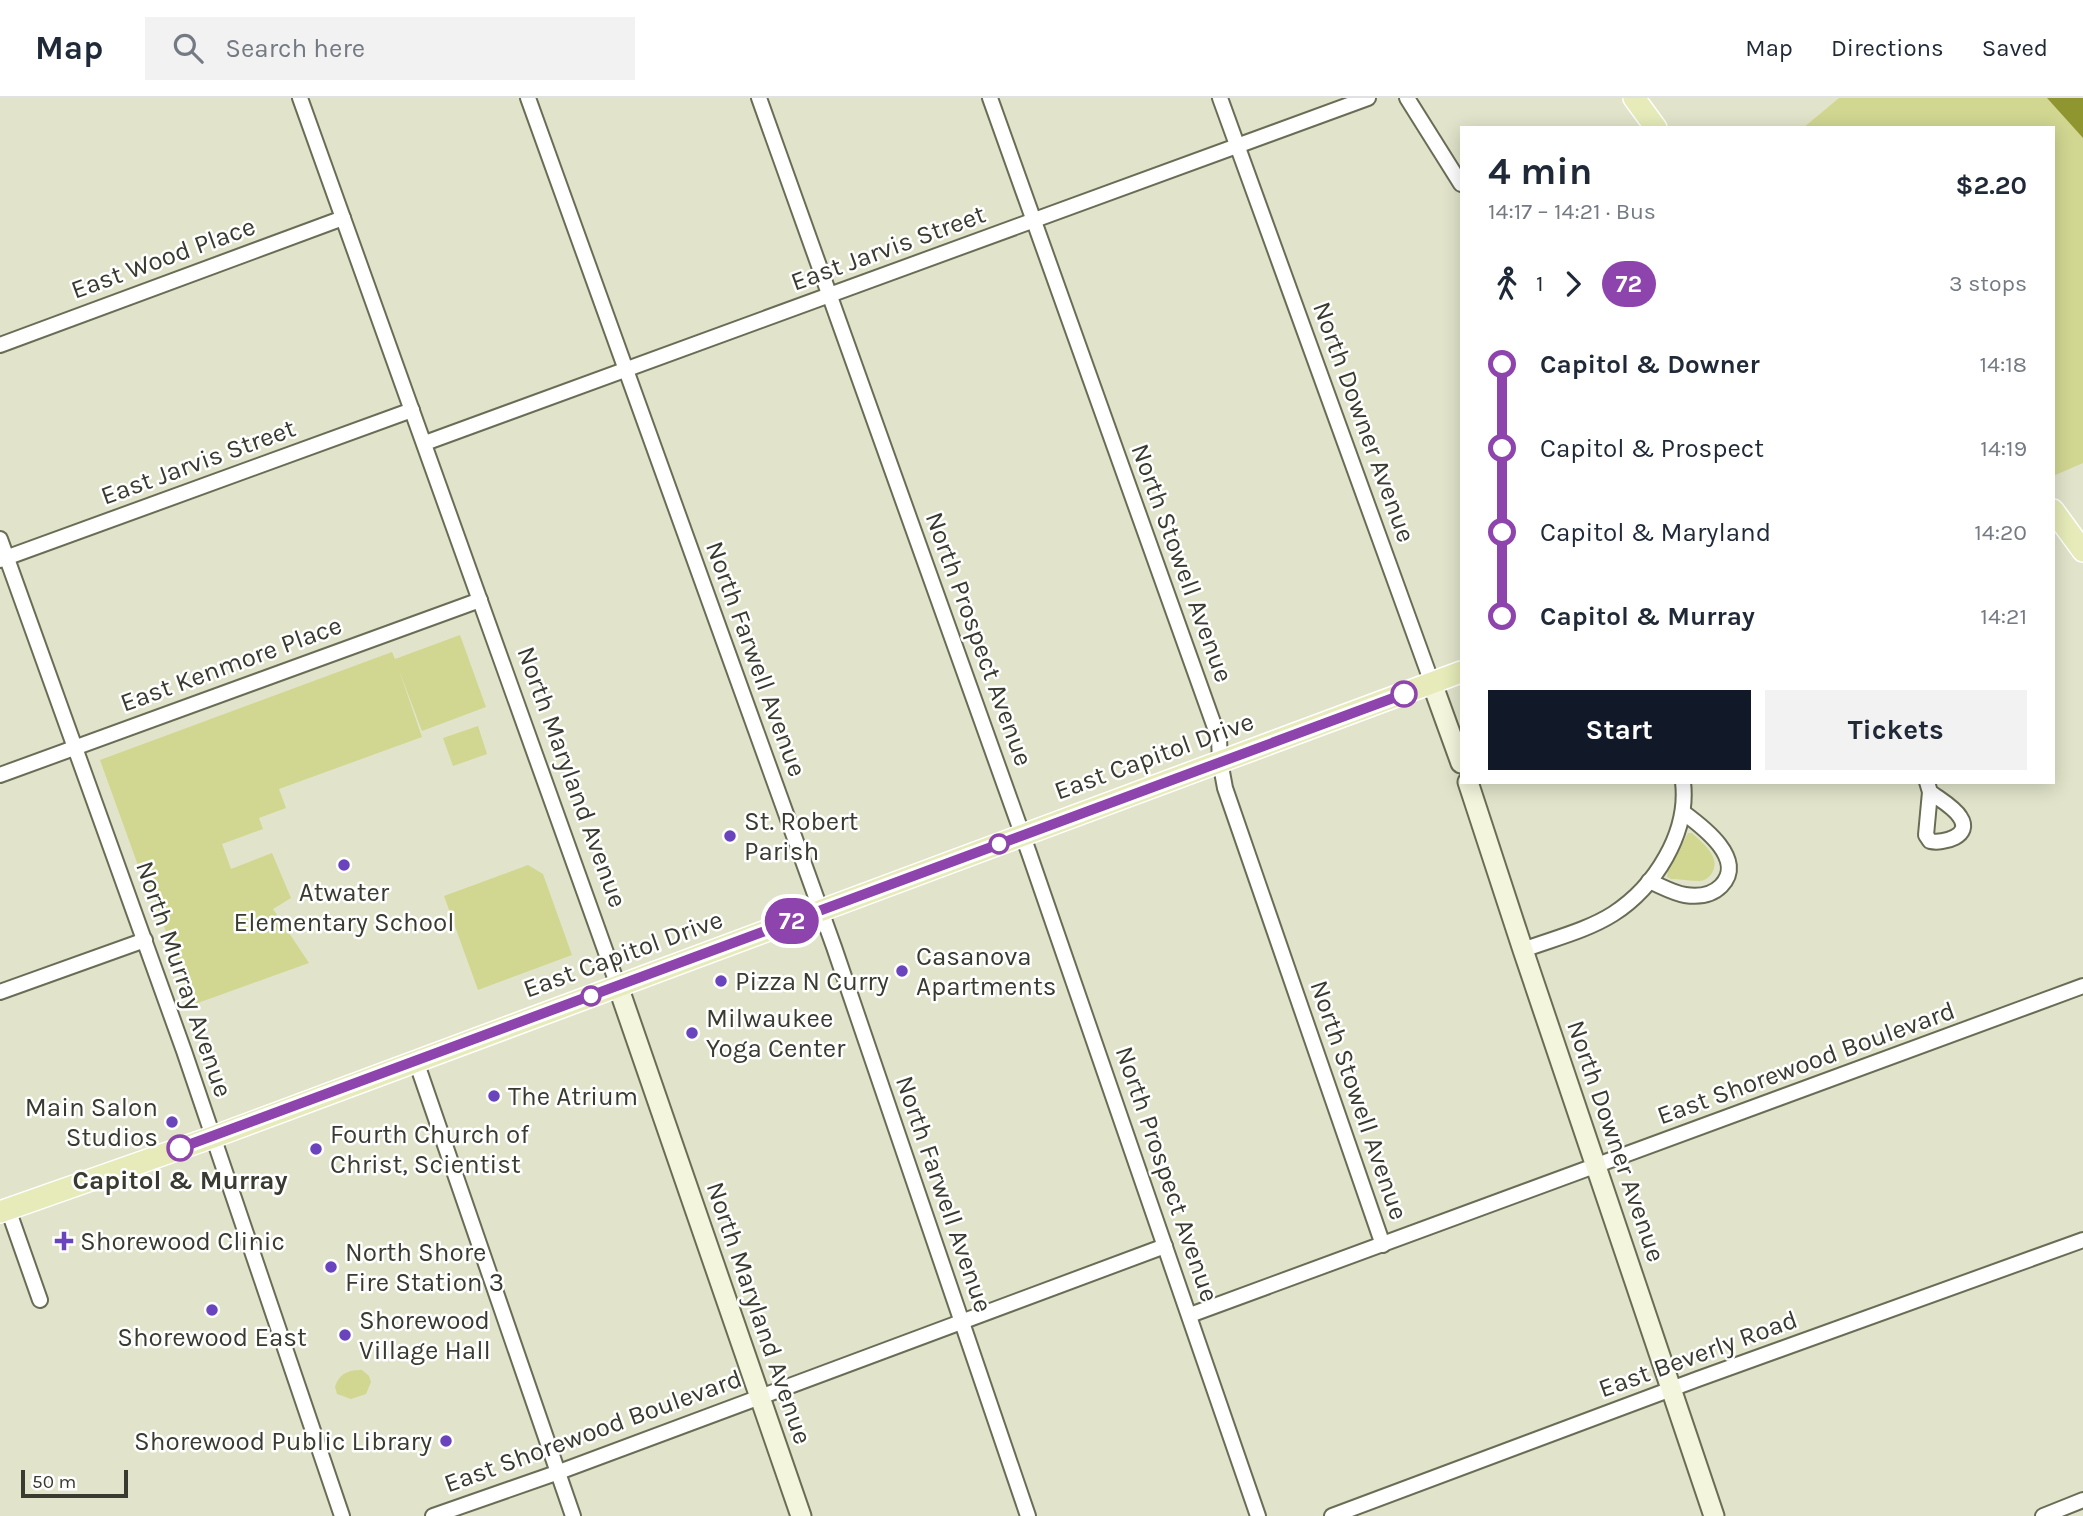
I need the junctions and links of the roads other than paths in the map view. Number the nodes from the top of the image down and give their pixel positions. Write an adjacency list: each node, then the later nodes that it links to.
1 (300, 98): 12 (street, North Maryland Avenue)
2 (528, 98): 16 (street, North Farwell Avenue)
3 (760, 98): 14 (street, North Prospect Avenue)
4 (990, 98): 13 (street, North Stowell Avenue)
5 (1220, 98): 10 (street, North Downer Avenue)
6 (1368, 98): 10 (street, East Jarvis Street)
7 (1407, 98): 11 (street)
8 (1634, 98): 9 (main road)
9 (1655, 126)
10 (1237, 146): 13 (street, East Jarvis Street); 25 (street, North Downer Avenue)
11 (1460, 182)
12 (343, 218): 15 (street, East Wood Place); 17 (street, North Maryland Avenue)
13 (1034, 220): 14 (street, East Jarvis Street); 28 (street, North Stowell Avenue)
14 (830, 295): 16 (street, East Jarvis Street); 33 (street, North Prospect Avenue)
15 (0, 345)
16 (626, 371): 18 (street, East Jarvis Street); 35 (street, North Farwell Avenue)
17 (412, 410): 18 (street, North Maryland Avenue); 22 (street, East Jarvis Street)
18 (425, 443): 23 (street, North Maryland Avenue)
19 (2055, 513): 21 (main road)
20 (0, 539): 22 (street, North Murray Avenue)
21 (2083, 551)
22 (3, 559): 26 (street, North Murray Avenue)
23 (480, 600): 26 (street, East Kenmore Place); 38 (street, North Maryland Avenue)
24 (1460, 673): 25 (main road, East Capitol Drive)
25 (1432, 683): 27 (street, North Downer Avenue); 28 (main road, East Capitol Drive)
26 (75, 746): 29 (street, East Kenmore Place); 36 (street, North Murray Avenue)
27 (1460, 760)
28 (1220, 761): 33 (main road, East Capitol Drive); 46 (street, North Stowell Avenue)
29 (0, 775)
30 (1469, 784): 37 (street, North Downer Avenue)
31 (1683, 784): 32 (street)
32 (1684, 813): 34 (street); 34 (street)
33 (1023, 835): 35 (main road, East Capitol Drive); 47 (street, North Prospect Avenue)
34 (1649, 881): 37 (street)
35 (821, 910): 38 (main road, East Capitol Drive); 50 (street, North Farwell Avenue)
36 (145, 940): 40 (street); 42 (street, North Murray Avenue)
37 (1522, 950): 43 (street, North Downer Avenue)
38 (618, 985): 41 (main road, East Capitol Drive); 52 (street, North Maryland Avenue)
39 (2083, 985): 43 (street, East Shorewood Boulevard)
40 (0, 992)
41 (416, 1061): 42 (main road, East Capitol Drive); 53 (street)
42 (213, 1137): 44 (main road, East Capitol Drive); 55 (street, North Murray Avenue)
43 (1597, 1166): 46 (street, East Shorewood Boulevard); 51 (street, North Downer Avenue)
44 (4, 1210): 48 (street)
45 (2083, 1240): 51 (street, East Beverly Road)
46 (1383, 1245): 49 (street, East Shorewood Boulevard)
47 (1165, 1246): 49 (street, North Prospect Avenue); 50 (street, East Shorewood Boulevard)
48 (40, 1300)
49 (1190, 1315): 60 (street, North Prospect Avenue)
50 (962, 1322): 52 (street, East Shorewood Boulevard); 59 (street, North Farwell Avenue)
51 (1673, 1390): 61 (street, East Beverly Road); 62 (street, North Downer Avenue)
52 (760, 1395): 53 (street, East Shorewood Boulevard); 58 (street, North Maryland Avenue)
53 (559, 1472): 56 (street, East Shorewood Boulevard); 57 (street)
54 (2083, 1500): 63 (street)
55 (342, 1516)
56 (433, 1516)
57 (573, 1516)
58 (801, 1516)
59 (1028, 1516)
60 (1258, 1516)
61 (1332, 1516)
62 (1714, 1516)
63 (2043, 1516)

